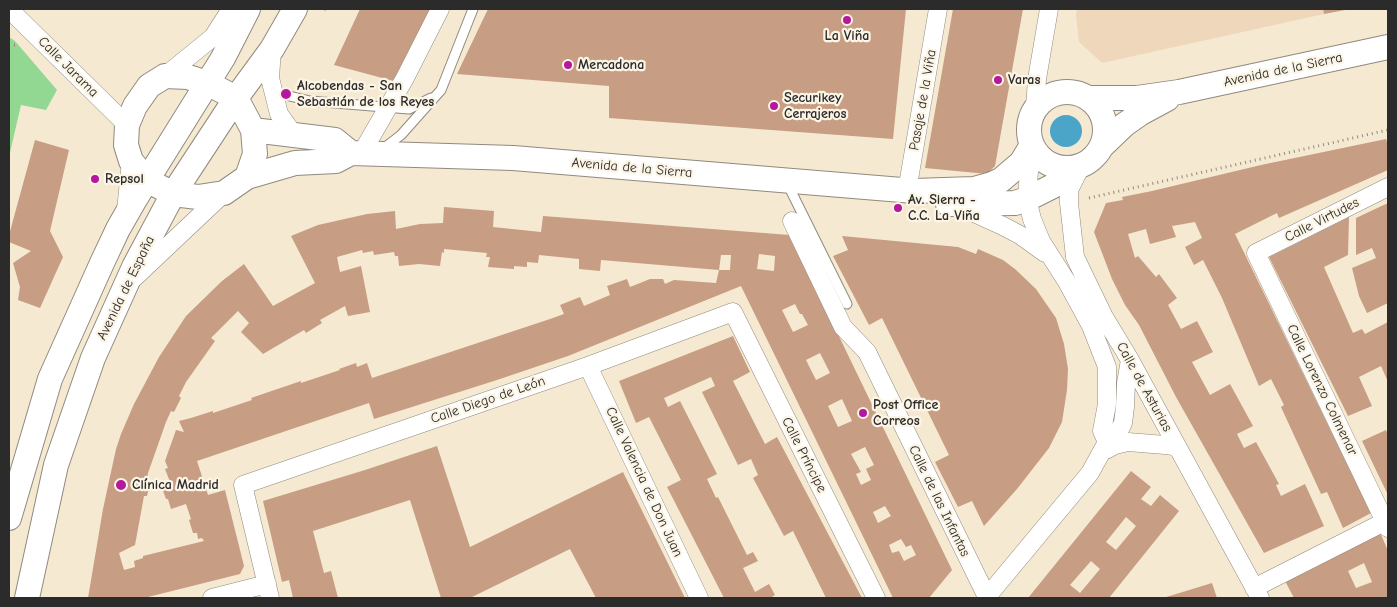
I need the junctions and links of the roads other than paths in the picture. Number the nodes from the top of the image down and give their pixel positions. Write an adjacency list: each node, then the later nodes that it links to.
1 (9, 9): 20 (street, Calle Jarama)
2 (232, 9): 11 (street)
3 (248, 9): 12 (street)
4 (295, 9): 10 (street, Avenida de España)
5 (440, 9): 18 (street)
6 (473, 9): 15 (lane)
7 (938, 9): 32 (street, Pasaje de la Viña)
8 (1049, 9): 19 (street)
9 (1388, 48): 14 (street, Avenida de la Sierra)
10 (272, 49): 13 (street); 16 (street, Avenida de España)
11 (165, 76): 12 (street); 20 (street)
12 (207, 83): 16 (street); 29 (street)
13 (273, 92): 18 (lane); 22 (street)
14 (1179, 92): 17 (street, Avenida de la Sierra); 23 (street, Avenida de la Sierra)
15 (439, 93): 18 (lane); 25 (lane)
16 (236, 98): 21 (street); 34 (street, Avenida de España)
17 (1088, 98): 19 (street); 23 (street)
18 (388, 108): 25 (street)
19 (1035, 108): 24 (street)
20 (127, 125): 26 (street)
21 (253, 130): 22 (street); 28 (street)
22 (294, 135): 25 (street)
23 (1102, 146): 27 (street)
24 (1034, 149): 27 (street); 32 (street, Avenida de la Sierra); 35 (street)
25 (362, 154): 28 (street, Avenida de la Sierra); 30 (street, Avenida de la Sierra)
26 (131, 161): 29 (street); 37 (street)
27 (1075, 167): 35 (street, Avenida de la Sierra); 44 (street, Calle de Asturias)
28 (247, 177): 33 (street, Avenida de la Sierra)
29 (147, 180): 34 (street); 37 (street)
30 (786, 180): 32 (street, Avenida de la Sierra); 42 (lane)
31 (1388, 187): 39 (street, Calle Virtudes)
32 (910, 191): 36 (street, Avenida de la Sierra)
33 (224, 193): 34 (street); 41 (street)
34 (173, 194): 41 (street, Avenida de España)
35 (1027, 199): 36 (street, Avenida de la Sierra); 40 (street)
36 (948, 204): 40 (street, Avenida de la Sierra)
37 (126, 216): 48 (street)
38 (792, 221): 56 (street, Calle de las Infantas)
39 (1256, 253): 49 (street, Calle Lorenzo Colmenar)
40 (1053, 259): 46 (street)
41 (126, 285): 52 (street, Avenida de España)
42 (847, 304)
43 (733, 312): 45 (street, Calle Diego de León); 55 (street, Calle Príncipe)
44 (1130, 360): 46 (street); 47 (street, Calle de Asturias)
45 (588, 366): 50 (street, Calle Diego de León); 54 (street, Calle Valencia de Don Juan)
46 (1104, 447): 47 (street); 56 (street)
47 (1178, 449): 51 (street, Calle de Asturias)
48 (9, 518)
49 (1387, 523): 51 (street)
50 (269, 591): 53 (street)
51 (1257, 593)
52 (27, 598)
53 (212, 598)
54 (699, 598)
55 (876, 598)
56 (986, 598)

